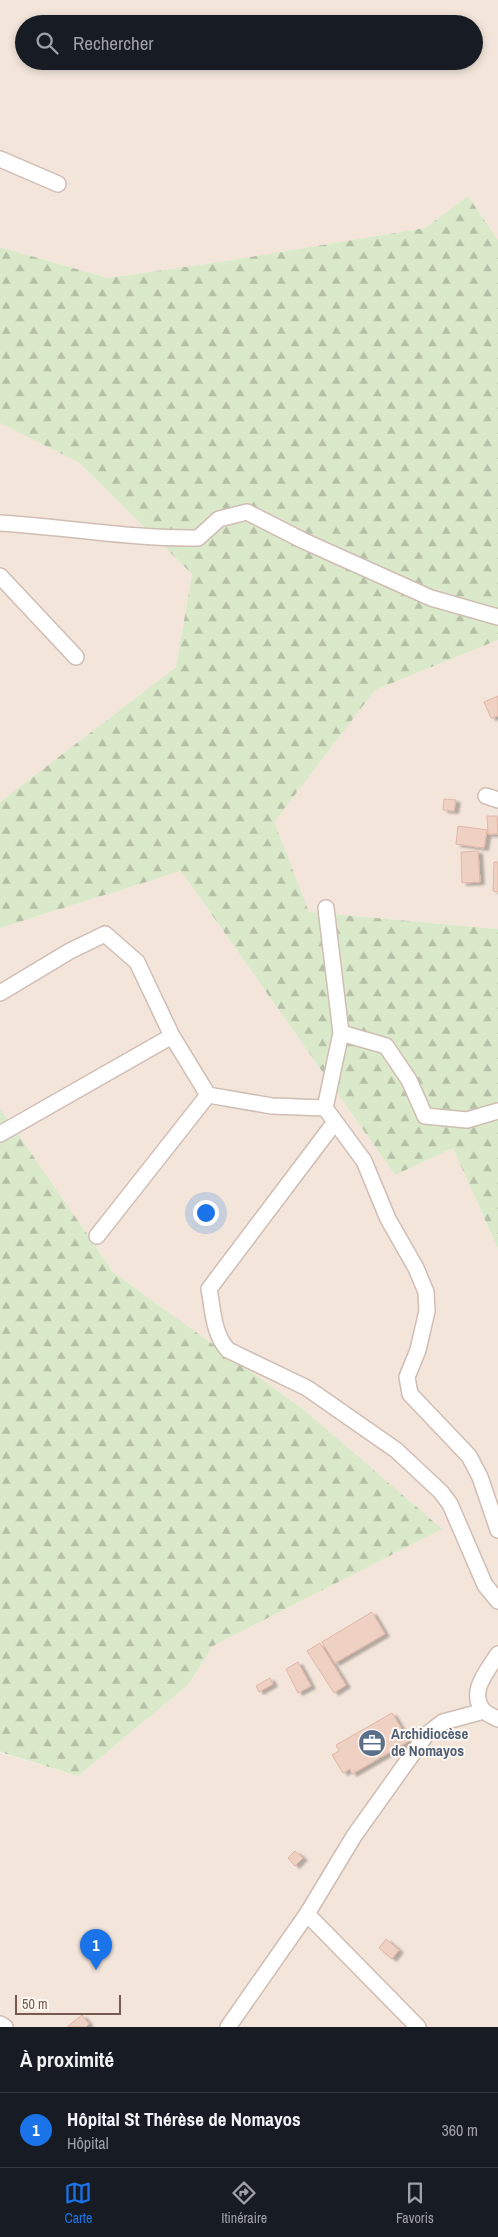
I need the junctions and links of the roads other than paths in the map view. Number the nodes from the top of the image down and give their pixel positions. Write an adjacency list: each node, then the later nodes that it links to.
1 (0, 159): 2 (street)
2 (58, 184)
3 (0, 523): 5 (street)
4 (0, 576): 6 (street)
5 (498, 617)
6 (76, 657)
7 (326, 908): 9 (street)
8 (0, 992): 10 (street)
9 (341, 1033): 12 (street); 13 (street)
10 (172, 1036): 11 (street); 15 (street)
11 (208, 1095): 12 (street); 16 (street)
12 (325, 1108): 14 (street)
13 (498, 1111)
14 (335, 1122): 17 (street); 18 (street)
15 (0, 1134)
16 (97, 1236)
17 (498, 1530)
18 (498, 1601)
19 (498, 1654): 20 (street)
20 (484, 1711): 21 (street); 22 (street)
21 (498, 1719)
22 (307, 1914): 25 (street); 26 (street)
23 (0, 2024): 24 (street)
24 (4, 2027)
25 (228, 2027)
26 (418, 2027)

